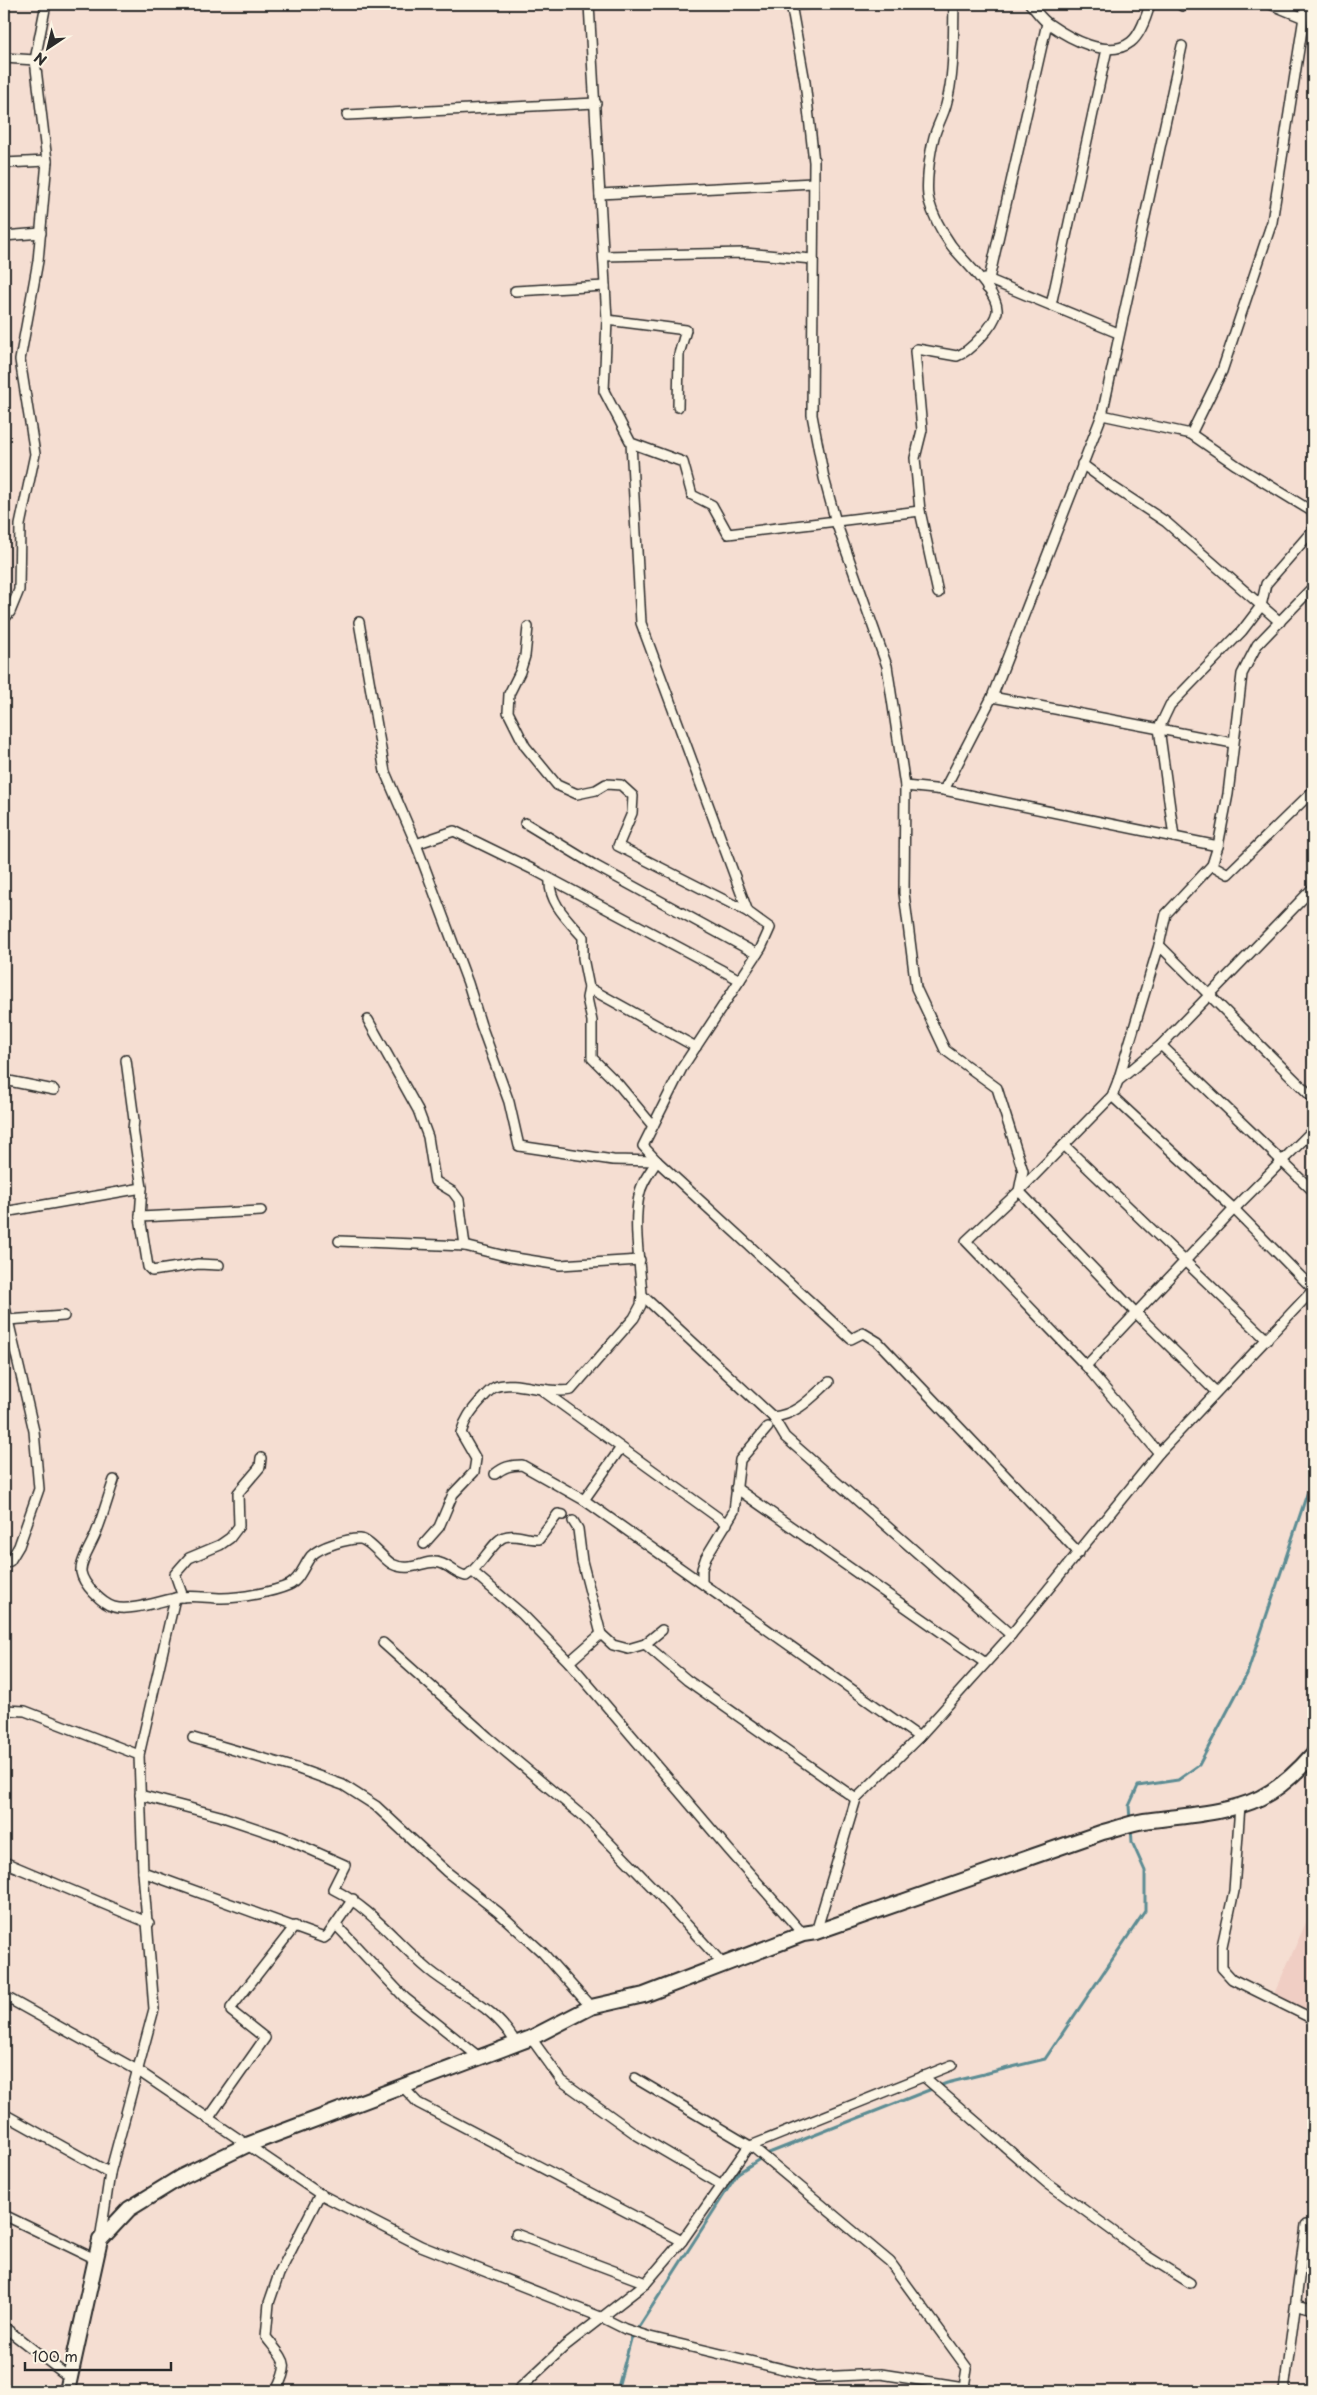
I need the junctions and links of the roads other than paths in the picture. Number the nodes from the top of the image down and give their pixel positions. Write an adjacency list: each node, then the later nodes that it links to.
1 (46, 4): 15 (street)
2 (589, 4): 16 (street)
3 (791, 4): 4 (street); 20 (street)
4 (810, 4)
5 (954, 4): 26 (street)
6 (1030, 4): 11 (street)
7 (1150, 4): 13 (street)
8 (1270, 4): 10 (street)
9 (1306, 4): 10 (street)
10 (1304, 18): 34 (street)
11 (1047, 23): 13 (street); 26 (street)
12 (1182, 46): 31 (street)
13 (1107, 49): 29 (street)
14 (4, 58): 15 (street)
15 (35, 60): 18 (street)
16 (596, 103): 17 (street); 21 (street)
17 (347, 115)
18 (47, 161): 19 (street); 22 (street)
19 (4, 163)
20 (813, 183): 21 (street); 25 (street)
21 (600, 194): 24 (street)
22 (41, 233): 23 (street); 44 (street)
23 (4, 236)
24 (604, 256): 25 (street); 27 (street)
25 (812, 259): 39 (street)
26 (989, 284): 29 (street); 37 (street)
27 (605, 286): 28 (street); 30 (street)
28 (515, 291)
29 (1052, 305): 31 (street)
30 (606, 320): 32 (street); 35 (street)
31 (1118, 333): 33 (street)
32 (678, 407)
33 (1102, 415): 34 (street); 36 (street)
34 (1191, 434): 38 (street)
35 (631, 443): 39 (street); 61 (street)
36 (1082, 464): 43 (street); 48 (street)
37 (920, 511): 39 (street); 42 (street)
38 (1313, 512)
39 (836, 522): 51 (street)
40 (1313, 530): 43 (street)
41 (1313, 587): 46 (street)
42 (938, 593)
43 (1261, 606): 46 (street); 49 (street)
44 (4, 620)
45 (359, 622): 56 (street)
46 (1280, 622): 50 (street)
47 (528, 627): 61 (street)
48 (992, 697): 49 (street); 52 (street)
49 (1159, 728): 50 (street); 55 (street)
50 (1233, 743): 57 (street)
51 (905, 786): 52 (street); 82 (street)
52 (944, 790): 55 (street)
53 (1313, 791): 58 (street)
54 (525, 824): 63 (street)
55 (1174, 837): 57 (street)
56 (416, 844): 59 (street); 79 (street)
57 (1218, 846): 58 (street)
58 (1212, 865): 62 (street)
59 (550, 879): 64 (street); 65 (street)
60 (1313, 888): 66 (street)
61 (748, 912): 63 (street)
62 (1159, 945): 66 (street); 72 (street)
63 (757, 954): 64 (street)
64 (740, 980): 69 (street)
65 (589, 988): 69 (street); 76 (street)
66 (1211, 994): 68 (street); 75 (street)
67 (368, 1020): 89 (street)
68 (1161, 1045): 72 (street); 80 (street)
69 (696, 1047): 76 (street)
70 (126, 1060): 81 (street)
71 (4, 1080): 73 (street)
72 (1118, 1081): 74 (street)
73 (54, 1090)
74 (1112, 1096): 78 (street); 84 (street)
75 (1313, 1098)
76 (653, 1126): 79 (street)
77 (1313, 1130): 80 (street)
78 (1064, 1145): 82 (street); 91 (street)
79 (657, 1161): 90 (street); 117 (street)
80 (1282, 1161): 83 (street); 84 (street)
81 (142, 1188): 86 (street); 87 (street)
82 (1019, 1191): 96 (street); 100 (street)
83 (1313, 1191)
84 (1234, 1209): 91 (street); 93 (street)
85 (261, 1211): 87 (street)
86 (4, 1212)
87 (140, 1217): 92 (street)
88 (339, 1241): 89 (street)
89 (465, 1246): 90 (street)
90 (640, 1260): 94 (street)
91 (1184, 1260): 96 (street); 99 (street)
92 (219, 1265)
93 (1313, 1290): 99 (street)
94 (642, 1295): 102 (street); 104 (street)
95 (4, 1303): 98 (street)
96 (1136, 1312): 100 (street); 103 (street)
97 (64, 1316): 98 (street)
98 (7, 1320): 118 (street)
99 (1267, 1340): 103 (street)
100 (1086, 1366): 107 (street)
101 (829, 1382): 104 (street)
102 (541, 1390): 106 (street); 116 (street)
103 (1216, 1392): 107 (street)
104 (773, 1417): 124 (street)
105 (768, 1427): 111 (street)
106 (620, 1449): 112 (street); 115 (street)
107 (1158, 1453): 117 (street)
108 (261, 1458): 121 (street)
109 (495, 1474): 112 (street)
110 (114, 1480): 121 (street)
111 (736, 1488): 115 (street); 128 (street)
112 (584, 1500): 120 (street)
113 (564, 1515): 119 (street)
114 (573, 1521): 123 (street)
115 (727, 1524): 120 (street)
116 (424, 1544)
117 (1079, 1553): 124 (street)
118 (4, 1564)
119 (473, 1572): 121 (street); 127 (street)
120 (702, 1582): 130 (street)
121 (179, 1598): 132 (street)
122 (662, 1630): 126 (street)
123 (601, 1634): 126 (street); 127 (street)
124 (1011, 1635): 128 (street)
125 (383, 1643): 144 (street)
126 (644, 1644): 135 (street)
127 (569, 1662): 143 (street)
128 (984, 1662): 130 (street)
129 (4, 1710): 132 (street)
130 (919, 1737): 135 (street)
131 (193, 1738): 146 (street)
132 (139, 1754): 134 (street)
133 (1313, 1754): 136 (street)
134 (140, 1795): 138 (street); 139 (street)
135 (856, 1800): 143 (street)
136 (1240, 1805): 143 (street); 147 (street)
137 (4, 1862): 140 (street)
138 (143, 1872): 140 (street); 142 (street)
139 (353, 1899): 141 (street); 149 (street)
140 (148, 1923): 152 (street)
141 (336, 1924): 142 (street); 150 (street)
142 (295, 1926): 157 (street)
143 (810, 1933): 144 (street)
144 (722, 1963): 146 (street)
145 (4, 1996): 152 (street)
146 (591, 2007): 148 (street)
147 (1313, 2019)
148 (531, 2038): 149 (street); 161 (street)
149 (516, 2043): 150 (street)
150 (479, 2057): 155 (street)
151 (952, 2065): 153 (street)
152 (137, 2070): 157 (street); 160 (street)
153 (923, 2076): 159 (street); 170 (street)
154 (635, 2078): 159 (street)
155 (402, 2086): 158 (street); 167 (street)
156 (4, 2114): 160 (street)
157 (208, 2119): 158 (street)
158 (248, 2145): 162 (street); 166 (street)
159 (752, 2148): 161 (street); 176 (street)
160 (110, 2173): 166 (street)
161 (722, 2185): 167 (street)
162 (320, 2194): 173 (street); 177 (street)
163 (4, 2215): 168 (street)
164 (1306, 2225): 171 (street)
165 (516, 2234): 169 (street)
166 (100, 2240): 168 (street)
167 (682, 2241): 169 (street)
168 (95, 2260): 175 (street)
169 (646, 2283): 173 (street)
170 (1190, 2283)
171 (1297, 2306): 172 (street); 179 (street)
172 (1313, 2309)
173 (603, 2318): 176 (street); 178 (street)
174 (4, 2327): 175 (street)
175 (68, 2385)
176 (967, 2389)
177 (276, 2391)
178 (518, 2391)
179 (1284, 2391)

